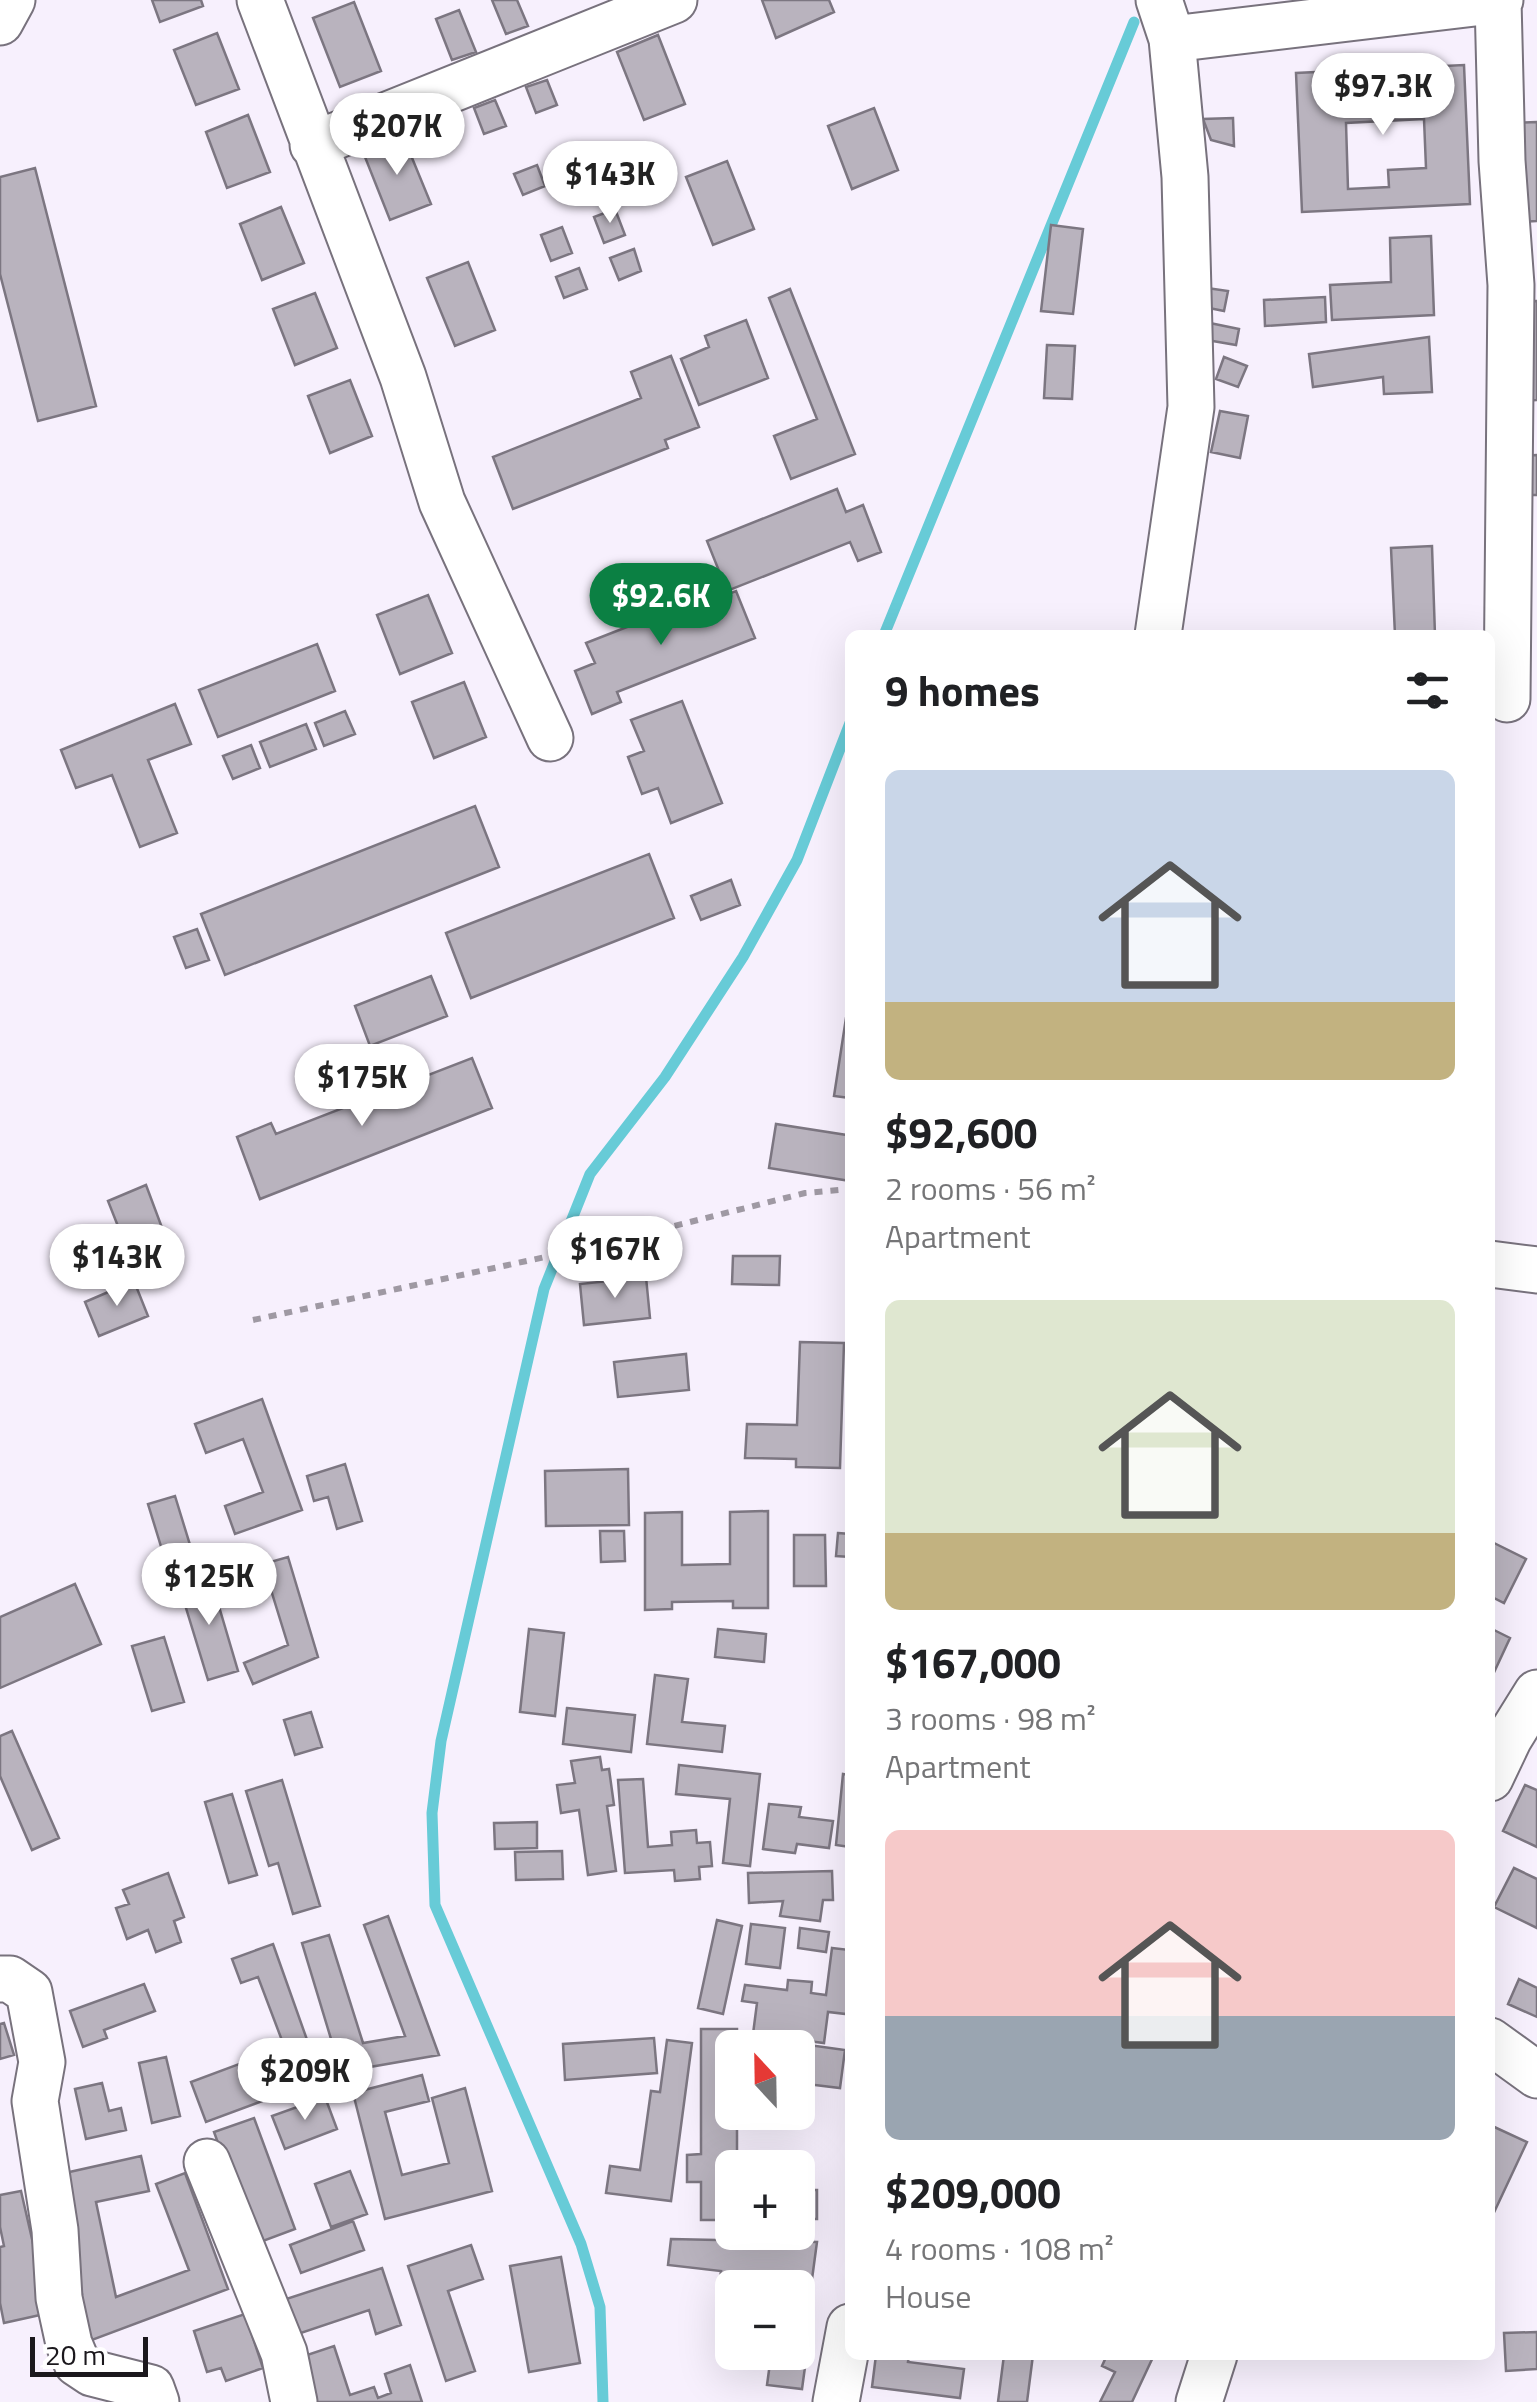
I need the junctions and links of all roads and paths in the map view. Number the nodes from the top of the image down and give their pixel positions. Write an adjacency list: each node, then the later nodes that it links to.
1 (12, 0): 7 (street)
2 (260, 0): 8 (street)
3 (674, 0): 8 (street)
4 (1499, 0): 5 (street); 9 (street)
5 (1302, 12): 6 (street)
6 (1166, 20): 10 (street)
7 (0, 22)
8 (314, 145): 12 (street)
9 (1524, 283): 11 (street)
10 (1159, 630)
11 (1507, 699)
12 (550, 738)
13 (845, 1189): 16 (path)
14 (1495, 1265): 15 (street)
15 (1537, 1270)
16 (252, 1320)
17 (1537, 1692): 18 (street)
18 (1495, 1767)
19 (0, 1979): 25 (street)
20 (1495, 2045): 21 (street)
21 (1537, 2075)
22 (207, 2162): 26 (street)
23 (845, 2354): 27 (street)
24 (1212, 2360): 28 (street)
25 (156, 2402)
26 (294, 2402)
27 (836, 2402)
28 (1199, 2402)

